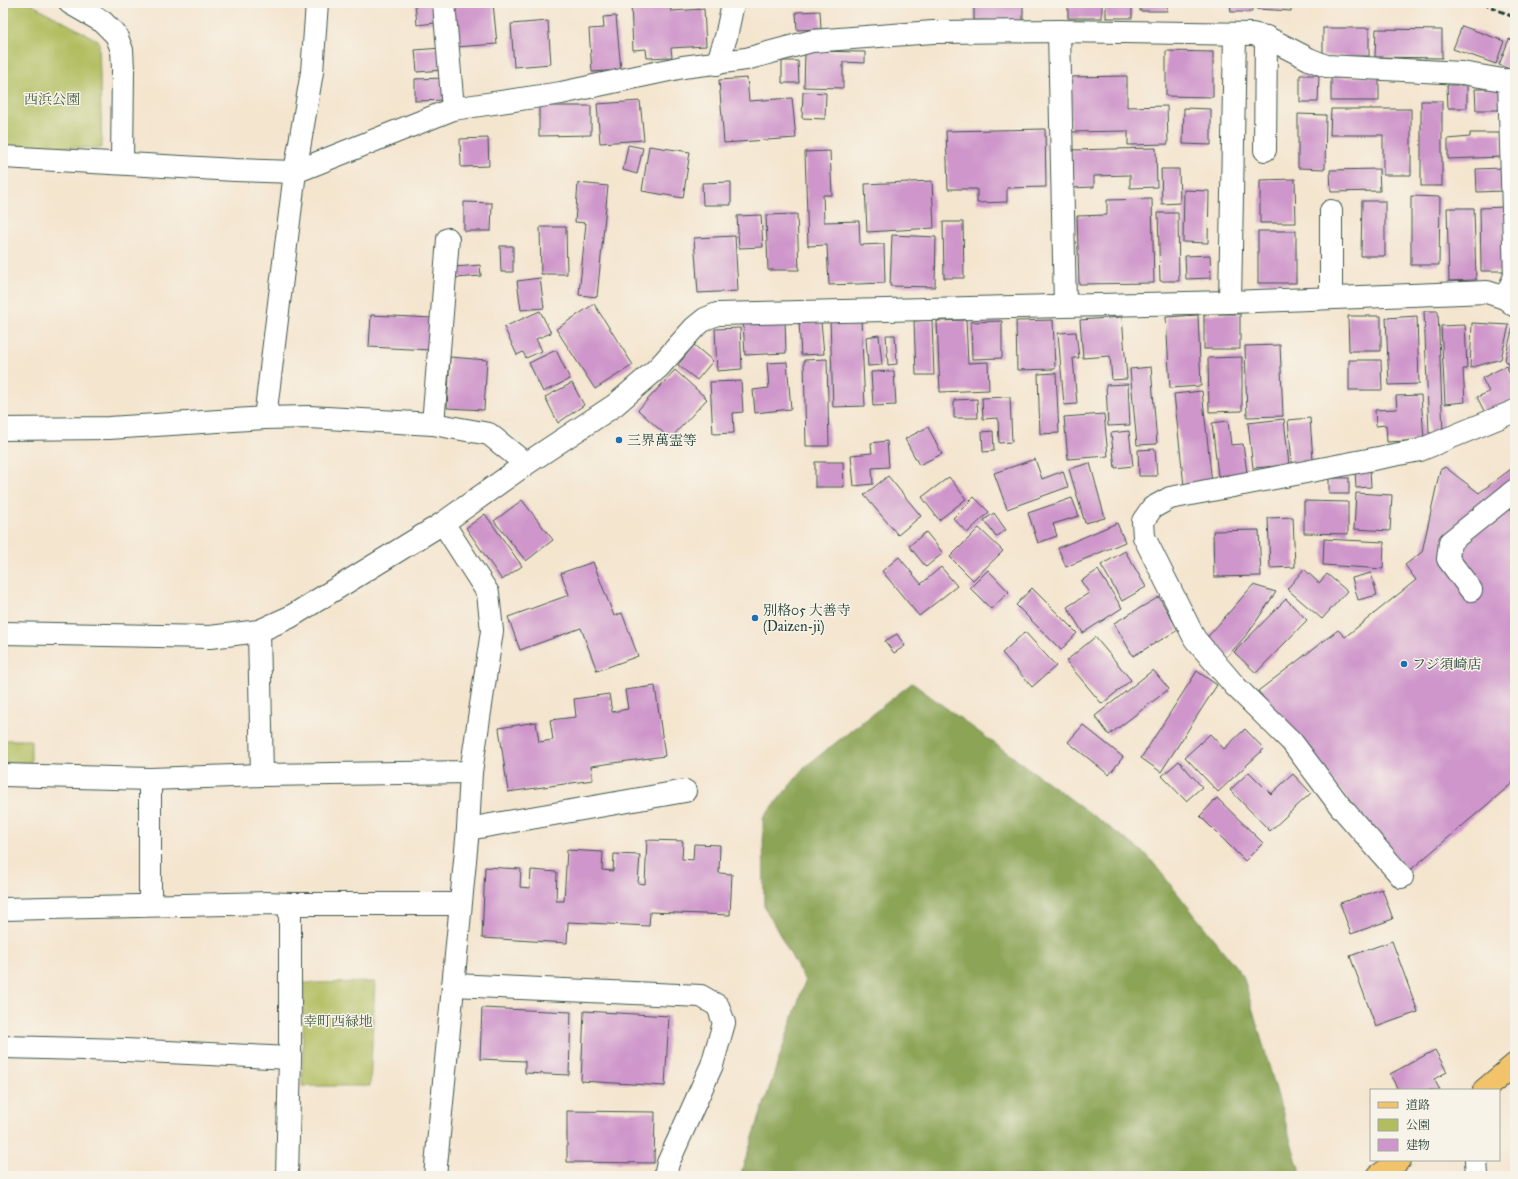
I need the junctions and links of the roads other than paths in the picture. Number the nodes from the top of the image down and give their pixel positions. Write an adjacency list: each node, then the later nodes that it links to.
1 (70, 3): 13 (street)
2 (317, 3): 14 (street)
3 (444, 3): 10 (street)
4 (733, 3): 8 (street)
5 (1059, 31): 6 (street); 8 (street); 20 (street)
6 (1235, 34): 7 (street); 18 (street)
7 (1266, 37): 9 (street); 11 (street)
8 (717, 64): 10 (street)
9 (1512, 81): 19 (street)
10 (453, 109): 14 (street)
11 (1265, 150)
12 (3, 157): 13 (street)
13 (122, 163): 14 (street)
14 (295, 172): 22 (street)
15 (1331, 211): 17 (street)
16 (448, 239): 23 (street)
17 (1331, 298): 18 (street); 19 (street)
18 (1230, 302): 20 (street)
19 (1510, 302)
20 (1065, 305): 25 (street)
21 (1515, 411): 37 (street)
22 (265, 418): 23 (street); 24 (street)
23 (433, 424): 25 (street)
24 (3, 429)
25 (526, 464): 27 (street)
26 (1515, 490): 28 (street)
27 (443, 523): 29 (street); 31 (street)
28 (1471, 590)
29 (259, 631): 30 (street); 33 (street)
30 (3, 633)
31 (471, 772): 33 (street); 36 (street)
32 (3, 775): 34 (street)
33 (262, 775): 34 (street)
34 (150, 779): 40 (street)
35 (686, 791): 36 (street)
36 (468, 829): 39 (street)
37 (1402, 877)
38 (290, 904): 39 (street); 40 (street); 44 (street)
39 (460, 904): 42 (street)
40 (150, 905): 41 (street)
41 (3, 909)
42 (453, 985): 50 (street); 51 (street)
43 (3, 1046): 44 (street)
44 (290, 1058): 49 (street)
45 (1515, 1064): 46 (main road)
46 (1485, 1089)
47 (1399, 1161): 52 (main road)
48 (1476, 1161): 53 (street)
49 (287, 1176)
50 (435, 1176)
51 (665, 1176)
52 (1378, 1176)
53 (1477, 1176)

